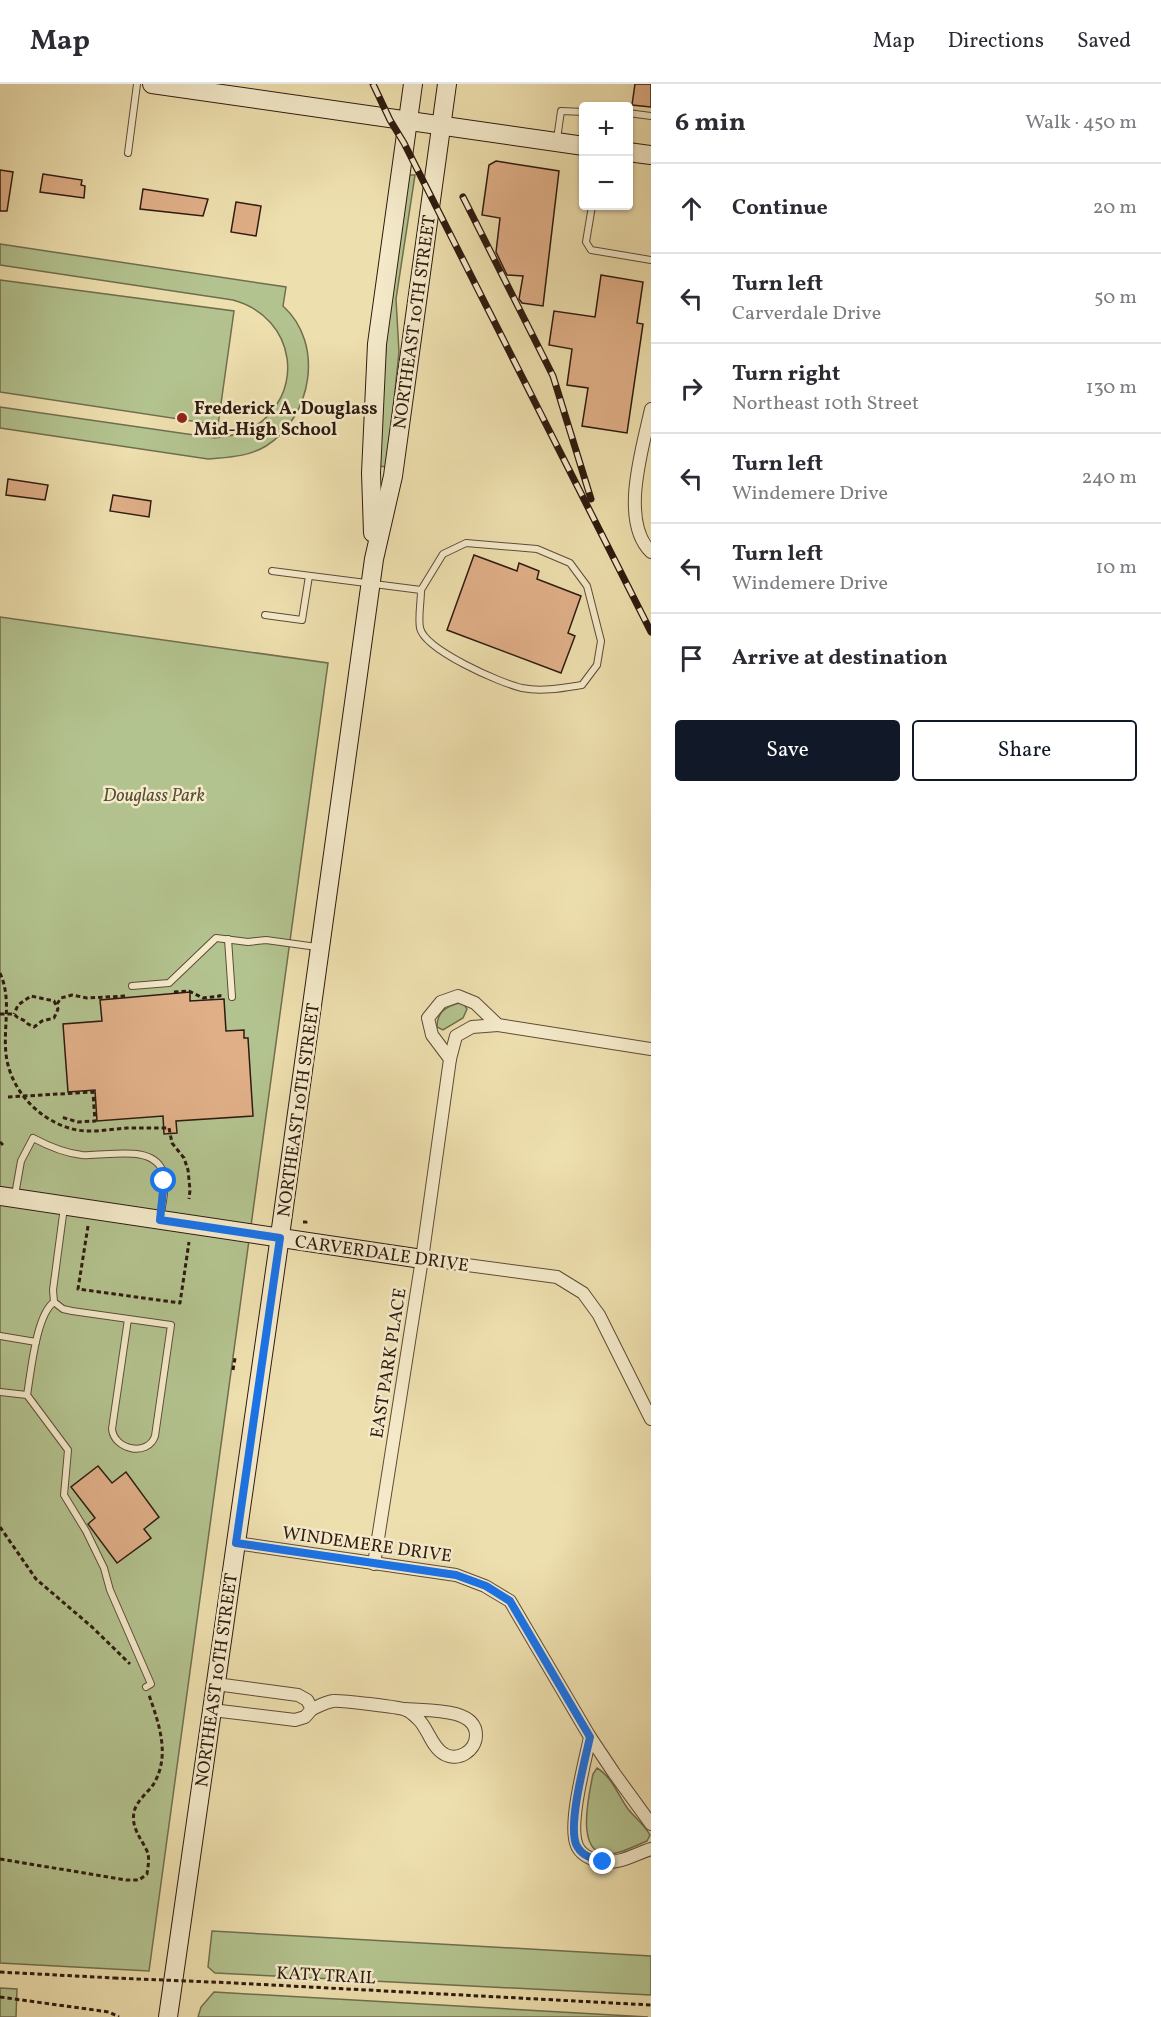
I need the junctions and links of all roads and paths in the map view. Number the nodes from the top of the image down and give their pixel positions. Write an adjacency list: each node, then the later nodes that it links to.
1 (137, 84): 12 (lane)
2 (152, 84): 8 (main road)
3 (413, 84): 8 (main road, NORTHEAST 10TH STREET)
4 (447, 84): 9 (main road, NORTHEAST 10TH STREET)
5 (579, 112): 10 (lane)
6 (633, 114): 7 (lane)
7 (651, 116)
8 (407, 122): 9 (main road); 19 (main road, NORTHEAST 10TH STREET)
9 (441, 126): 10 (main road); 19 (main road, NORTHEAST 10TH STREET)
10 (556, 143): 11 (main road)
11 (579, 146)
12 (128, 153)
13 (633, 153): 14 (main road)
14 (651, 155)
15 (591, 210): 16 (lane)
16 (651, 260)
17 (651, 409): 18 (street)
18 (647, 548)
19 (374, 559): 22 (main road, NORTHEAST 10TH STREET)
20 (272, 571): 21 (lane)
21 (309, 576): 22 (lane); 24 (lane)
22 (370, 584): 23 (lane); 26 (main road, NORTHEAST 10TH STREET)
23 (421, 590): 23 (lane)
24 (265, 615)
25 (228, 939): 26 (lane); 28 (lane); 29 (lane)
26 (320, 947): 44 (main road, NORTHEAST 10TH STREET)
27 (0, 973): 31 (path)
28 (132, 986)
29 (232, 997)
30 (0, 1014): 31 (path)
31 (8, 1014): 32 (path); 37 (path)
32 (14, 1014): 32 (path)
33 (498, 1025): 34 (street, EAST PARK PLACE); 35 (street, EAST PARK PLACE); 35 (street)
34 (651, 1049)
35 (450, 1059): 46 (street, EAST PARK PLACE)
36 (8, 1097): 37 (path)
37 (24, 1097): 38 (path); 40 (path)
38 (61, 1117)
39 (7, 1197): 41 (main road, CARVERDALE DRIVE); 42 (lane)
40 (189, 1199)
41 (64, 1206): 42 (main road, CARVERDALE DRIVE); 47 (lane)
42 (160, 1220): 44 (main road, CARVERDALE DRIVE)
43 (88, 1225): 45 (path)
44 (280, 1238): 46 (main road, CARVERDALE DRIVE); 57 (main road, NORTHEAST 10TH STREET)
45 (189, 1242)
46 (423, 1259): 55 (street, CARVERDALE DRIVE); 58 (street, EAST PARK PLACE)
47 (54, 1302): 48 (lane); 50 (lane)
48 (128, 1319): 48 (lane)
49 (0, 1336): 50 (lane)
50 (36, 1342): 54 (lane)
51 (235, 1358): 52 (path)
52 (233, 1370)
53 (0, 1392): 54 (lane)
54 (27, 1395): 60 (lane)
55 (651, 1419)
56 (0, 1527): 60 (path)
57 (236, 1543): 58 (street, WINDEMERE DRIVE); 59 (main road, NORTHEAST 10TH STREET)
58 (374, 1564): 64 (street, WINDEMERE DRIVE)
59 (216, 1684): 61 (street); 62 (main road, NORTHEAST 10TH STREET)
60 (146, 1687): 67 (path)
61 (312, 1708): 62 (street); 63 (street)
62 (212, 1710): 72 (main road, NORTHEAST 10TH STREET)
63 (406, 1710): 63 (street)
64 (590, 1737): 65 (street, WINDEMERE DRIVE); 66 (street)
65 (651, 1824)
66 (651, 1849)
67 (0, 1859)
68 (0, 1972): 70 (path, KATY TRAIL, bridge)
69 (0, 1998): 71 (path)
70 (651, 2005)
71 (119, 2017)
72 (168, 2017)

